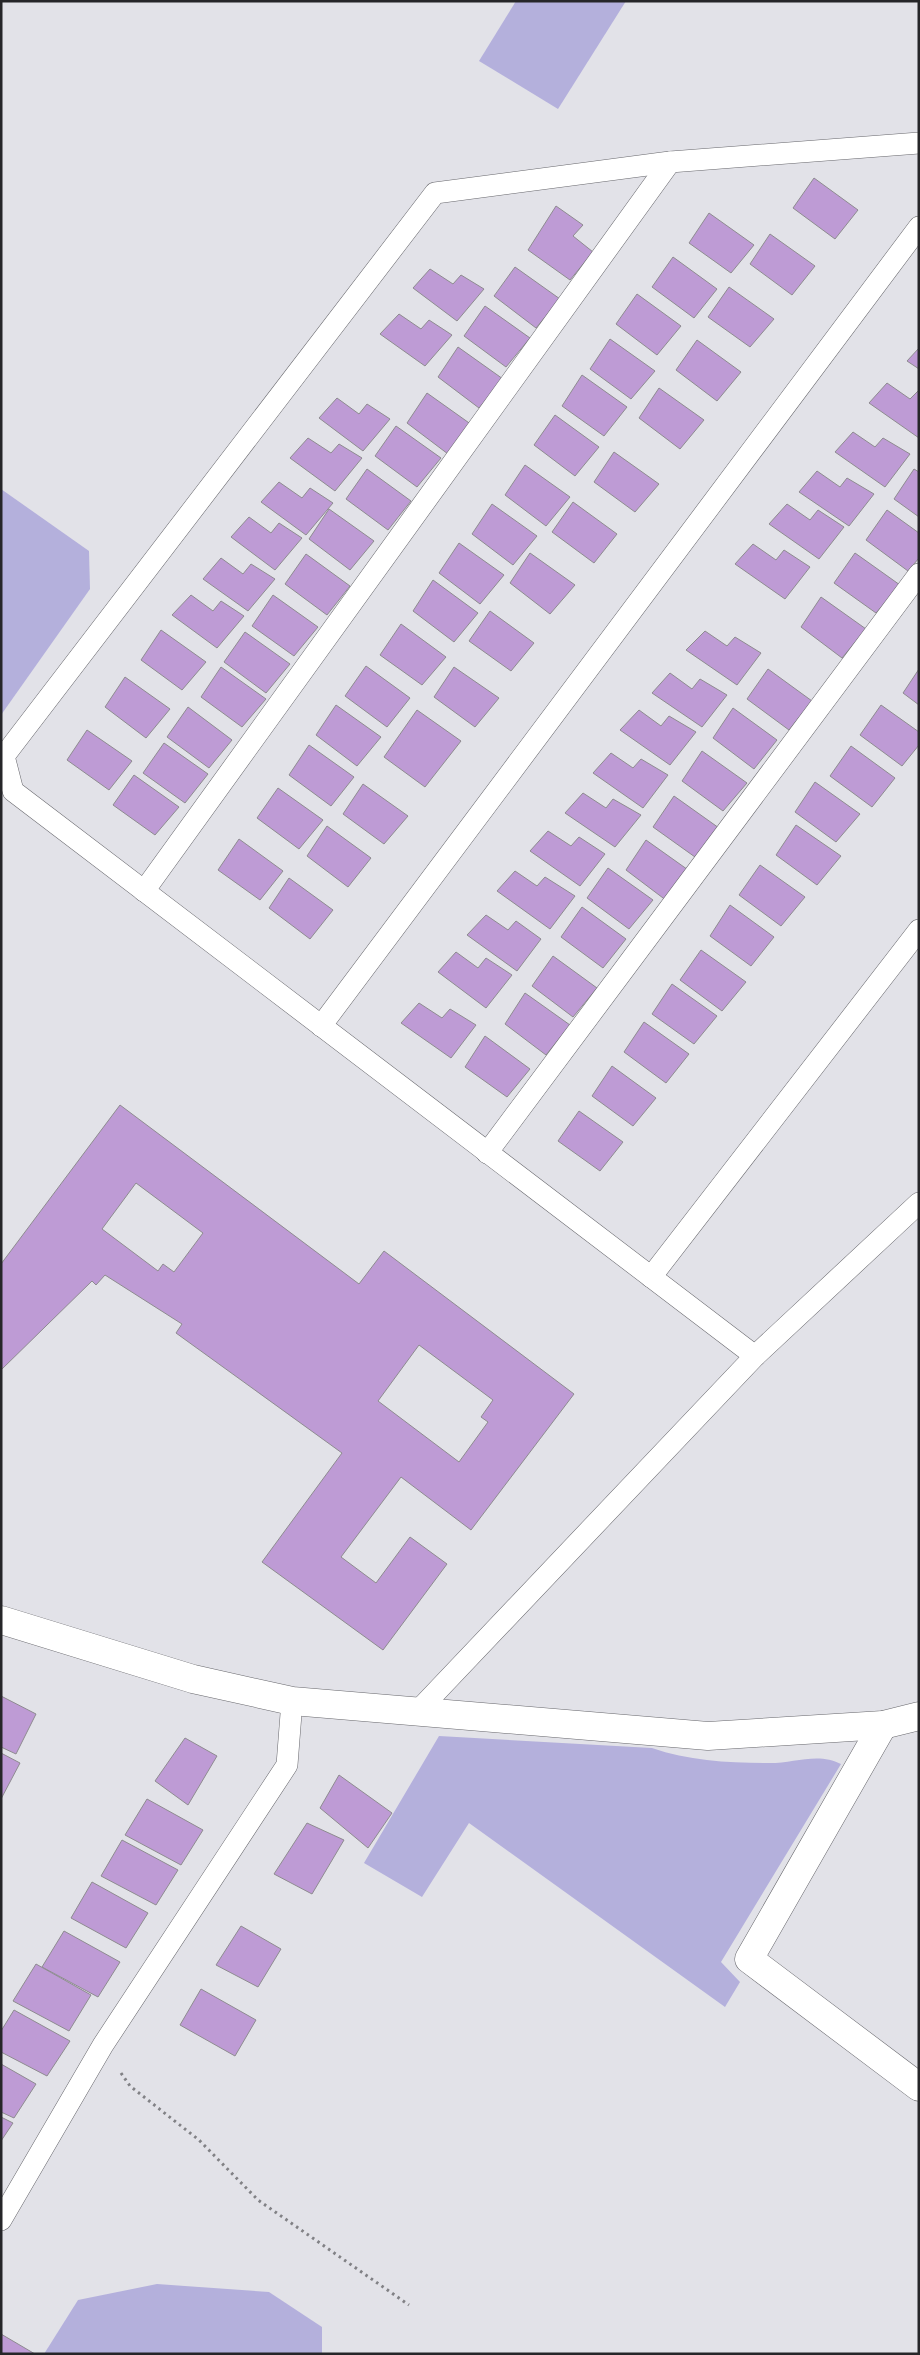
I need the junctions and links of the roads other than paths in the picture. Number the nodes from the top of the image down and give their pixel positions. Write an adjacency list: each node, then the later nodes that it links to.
1 (919, 143): 2 (lane)
2 (670, 162): 5 (lane); 5 (lane)
3 (919, 227): 7 (lane)
4 (919, 574): 8 (lane)
5 (144, 891): 7 (lane)
6 (919, 930): 10 (lane)
7 (321, 1026): 8 (lane)
8 (487, 1153): 10 (lane)
9 (919, 1203): 11 (lane)
10 (651, 1277): 11 (lane)
11 (755, 1356): 14 (lane)
12 (1, 1620): 13 (street)
13 (292, 1702): 14 (street); 18 (lane)
14 (417, 1712): 16 (street)
15 (919, 1716): 16 (street)
16 (883, 1725): 17 (street)
17 (919, 2087)
18 (1, 2220)

